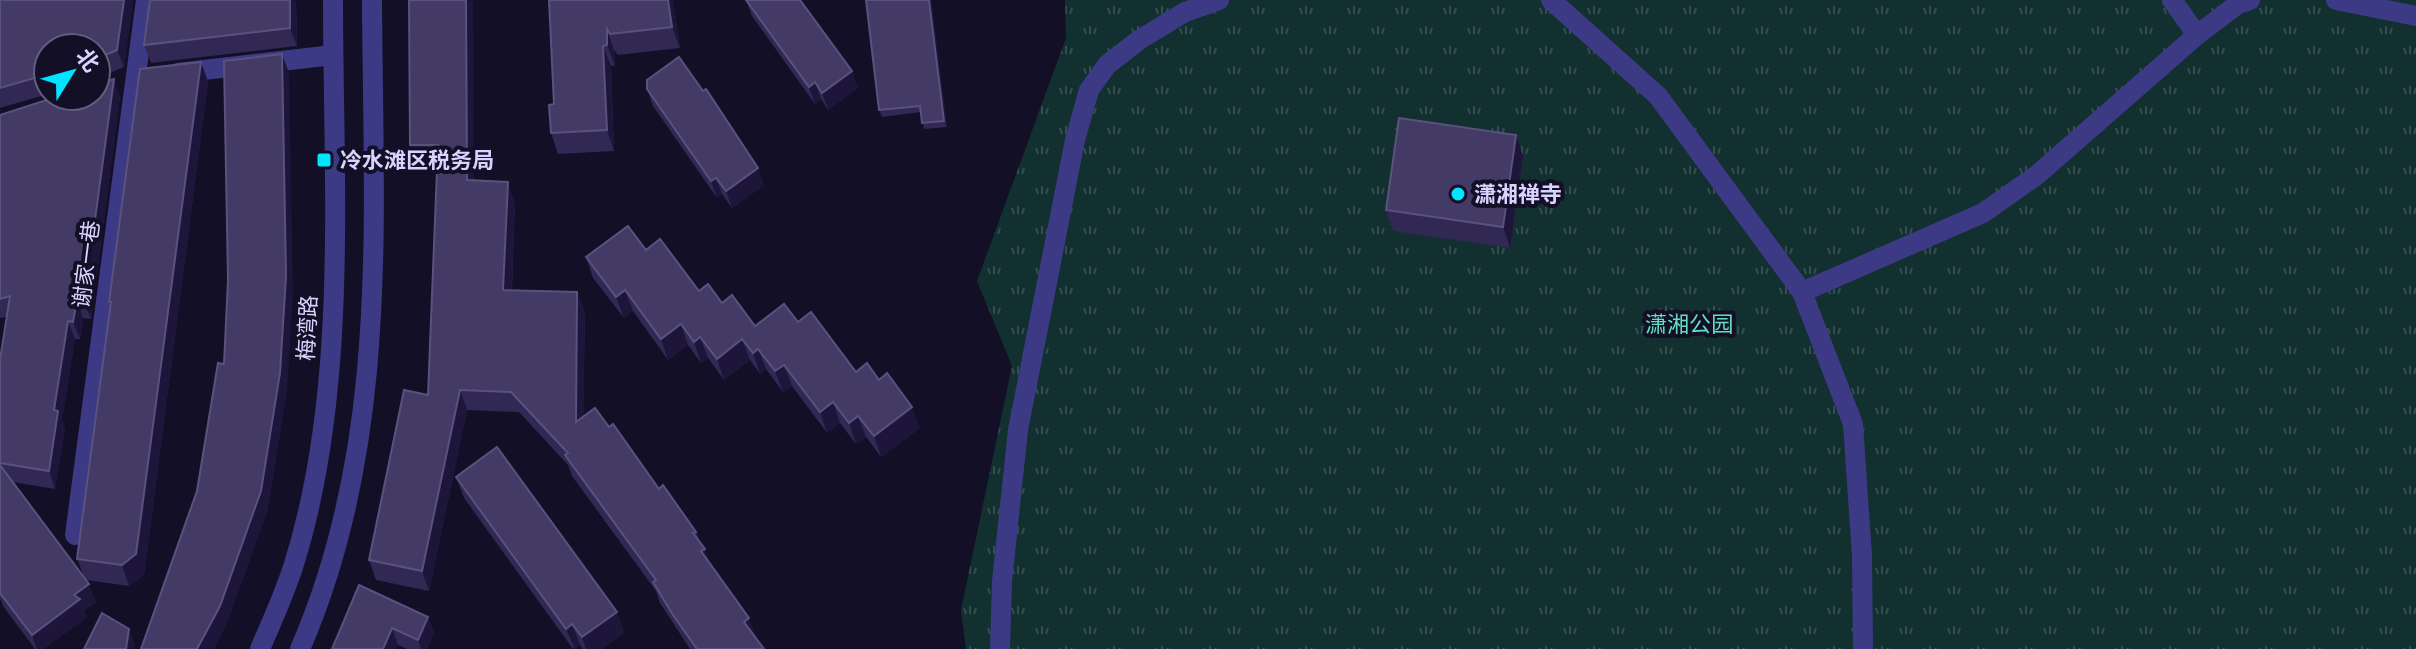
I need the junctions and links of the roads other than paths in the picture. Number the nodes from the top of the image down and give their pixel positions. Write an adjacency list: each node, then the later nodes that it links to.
1 (146, 0): 12 (street, 谢家一巷)
2 (333, 0): 11 (street, 梅湾路)
3 (372, 0): 17 (street)
4 (1219, 0): 18 (street)
5 (1551, 0): 14 (street)
6 (2172, 0): 10 (street)
7 (2250, 0): 10 (street)
8 (2336, 0): 9 (street)
9 (2416, 16)
10 (2197, 35): 14 (street)
11 (333, 55): 12 (street); 16 (street, 梅湾路)
12 (149, 76): 13 (street); 15 (street, 谢家一巷)
13 (112, 86)
14 (1802, 292): 19 (street)
15 (75, 535)
16 (260, 649)
17 (300, 649)
18 (1000, 649)
19 (1863, 649)

